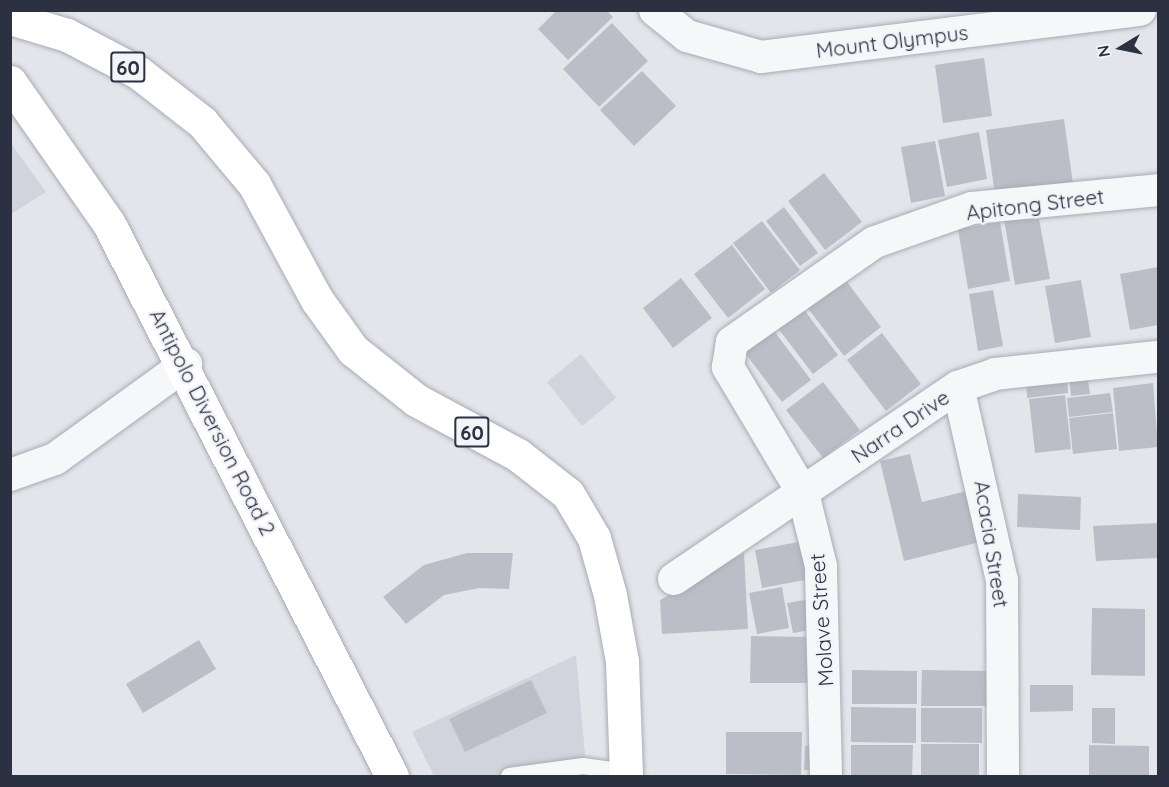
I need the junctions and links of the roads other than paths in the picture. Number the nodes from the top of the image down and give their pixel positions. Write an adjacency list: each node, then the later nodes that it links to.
1 (655, 10): 2 (street, Mount Olympus)
2 (1140, 10)
3 (18, 25): 13 (main road, 60)
4 (11, 82): 8 (main road, Antipolo Diversion Road 2)
5 (1158, 190): 6 (street, Apitong Street)
6 (732, 342): 11 (street, Molave Street)
7 (1158, 357): 9 (street, Narra Drive)
8 (186, 364): 10 (street); 14 (main road, Antipolo Diversion Road 2)
9 (958, 387): 11 (street, Narra Drive); 17 (street, Acacia Street)
10 (10, 475)
11 (803, 493): 12 (street, Narra Drive); 16 (street, Molave Street)
12 (674, 579)
13 (626, 774): 15 (lane)
14 (392, 777)
15 (509, 777)
16 (826, 777)
17 (1003, 777)

